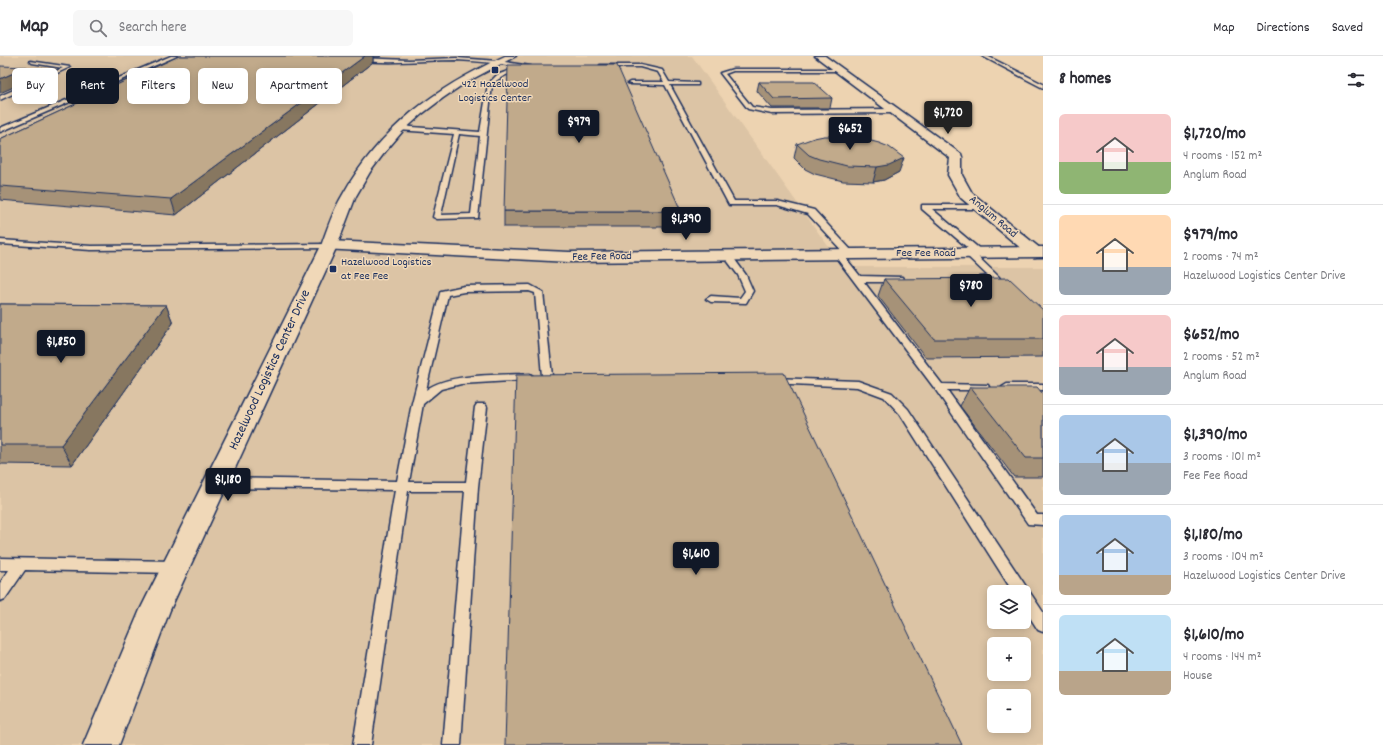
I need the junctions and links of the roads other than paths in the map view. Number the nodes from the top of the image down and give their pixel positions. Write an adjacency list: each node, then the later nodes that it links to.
1 (176, 56): 20 (lane)
2 (512, 56): 8 (street, Hazelwood Logistics Center Drive)
3 (819, 56): 12 (street, Anglum Road)
4 (984, 56): 16 (lane)
5 (352, 58): 6 (lane)
6 (462, 58): 8 (lane)
7 (32, 62): 17 (lane)
8 (498, 62): 9 (lane); 19 (street, Hazelwood Logistics Center Drive)
9 (522, 66): 11 (lane); 22 (lane)
10 (594, 66): 14 (lane)
11 (538, 68)
12 (838, 70): 18 (street, Anglum Road); 18 (lane)
13 (630, 83): 14 (lane)
14 (667, 84): 15 (lane); 27 (lane)
15 (696, 84)
16 (1043, 86)
17 (0, 98)
18 (894, 111): 23 (street, Anglum Road)
19 (398, 128): 21 (lane); 25 (street, Hazelwood Logistics Center Drive)
20 (0, 130)
21 (457, 132): 22 (lane); 22 (lane)
22 (483, 134)
23 (980, 207): 26 (street, Anglum Road); 28 (lane)
24 (0, 242): 25 (lane)
25 (329, 246): 29 (street, Fee Fee Road); 41 (street, Hazelwood Logistics Center Drive)
26 (1039, 252): 28 (street, Fee Fee Road)
27 (843, 253): 28 (street, Fee Fee Road); 29 (street, Fee Fee Road); 30 (lane)
28 (974, 253): 32 (lane)
29 (727, 255): 33 (lane)
30 (858, 279): 31 (lane); 37 (lane)
31 (904, 279)
32 (973, 279)
33 (711, 299)
34 (546, 376): 35 (lane); 39 (lane); 39 (lane)
35 (562, 377)
36 (765, 381): 48 (lane)
37 (939, 387): 38 (lane); 44 (lane)
38 (1043, 387)
39 (418, 403): 42 (lane)
40 (481, 406): 43 (lane)
41 (216, 483): 42 (lane); 47 (street, Hazelwood Logistics Center Drive)
42 (402, 486): 43 (lane); 53 (lane)
43 (472, 487): 54 (lane)
44 (1043, 520)
45 (0, 564): 46 (lane)
46 (21, 564): 47 (lane); 49 (lane)
47 (176, 567): 52 (street, Hazelwood Logistics Center Drive)
48 (1016, 585)
49 (0, 595)
50 (1031, 607): 51 (lane)
51 (1043, 625)
52 (102, 745)
53 (362, 745)
54 (452, 745)

